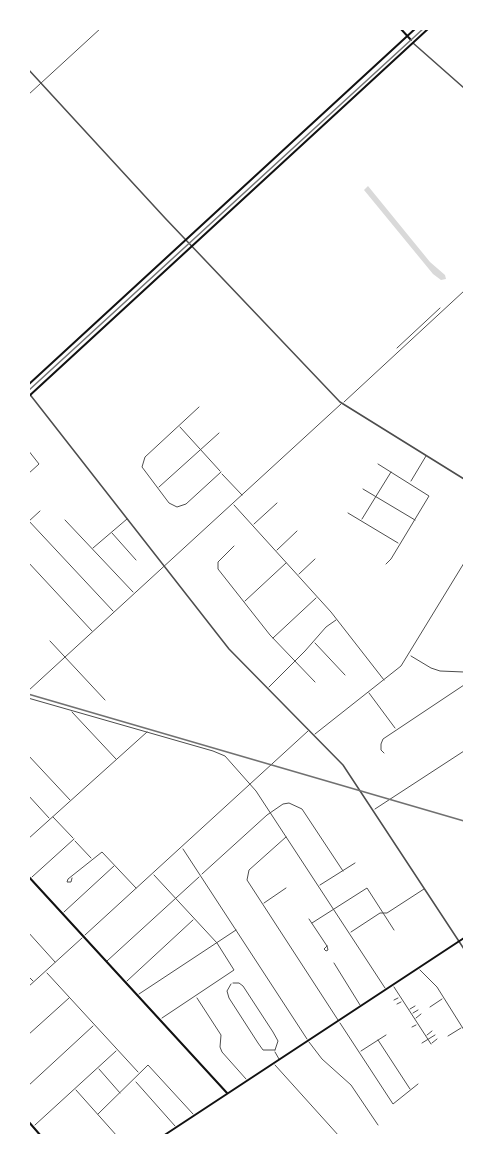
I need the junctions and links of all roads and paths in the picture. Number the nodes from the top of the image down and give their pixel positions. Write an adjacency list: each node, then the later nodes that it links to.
1 (101, 28): 8 (street)
2 (400, 28): 5 (main road)
3 (416, 28): 5 (main road)
4 (429, 28): 6 (main road)
5 (407, 37): 6 (main road); 11 (main road)
6 (412, 42): 9 (street); 12 (main road)
7 (28, 69): 8 (street)
8 (42, 83): 10 (street); 11 (street)
9 (465, 88)
10 (28, 95)
11 (186, 241): 12 (street); 16 (main road)
12 (191, 247): 17 (main road); 18 (street)
13 (465, 291): 18 (street)
14 (440, 308): 15 (street)
15 (397, 348)
16 (28, 385)
17 (29, 395): 39 (street)
18 (342, 404): 24 (street); 33 (street)
19 (199, 407): 20 (street)
20 (178, 426): 22 (street); 31 (street)
21 (219, 433): 22 (street)
22 (200, 449): 26 (street); 31 (street)
23 (28, 450): 28 (street)
24 (426, 456): 29 (street); 30 (street)
25 (378, 464): 27 (street)
26 (221, 472): 31 (street); 33 (street)
27 (391, 472): 30 (street); 34 (street)
28 (28, 474)
29 (465, 479)
30 (410, 483): 41 (street)
31 (157, 488)
32 (363, 489): 34 (street)
33 (242, 495): 36 (street)
34 (376, 496): 41 (street); 43 (street)
35 (277, 503): 44 (street)
36 (232, 504): 44 (street); 57 (street)
37 (40, 511): 42 (street)
38 (348, 513): 43 (street)
39 (128, 518): 46 (street); 57 (street)
40 (65, 520): 49 (street)
41 (415, 520): 47 (street)
42 (29, 521): 62 (street)
43 (361, 521): 47 (street)
44 (252, 526): 50 (street)
45 (297, 531): 50 (street)
46 (110, 532): 49 (street); 52 (street)
47 (400, 544): 56 (street)
48 (234, 546): 61 (street)
49 (92, 549): 59 (street)
50 (275, 551): 54 (street)
51 (315, 559): 58 (street)
52 (136, 560)
53 (28, 562): 64 (street)
54 (286, 563): 58 (street); 61 (street)
55 (465, 563): 68 (street)
56 (386, 564)
57 (165, 566): 59 (street); 76 (street)
58 (297, 575): 60 (street)
59 (134, 594): 62 (street)
60 (317, 597): 63 (street); 65 (street)
61 (244, 602): 65 (street)
62 (114, 613): 64 (street)
63 (336, 619): 67 (street); 73 (street)
64 (93, 632): 69 (street)
65 (273, 638): 70 (street)
66 (50, 641): 69 (street)
67 (314, 641): 70 (street); 72 (street)
68 (409, 655): 71 (street); 73 (street)
69 (65, 658): 77 (street); 80 (street)
70 (295, 662): 74 (street); 76 (street)
71 (465, 672)
72 (345, 675)
73 (384, 680): 78 (street)
74 (315, 682)
75 (465, 685): 83 (street)
76 (268, 688): 82 (street)
77 (28, 691)
78 (368, 692): 83 (street); 85 (street)
79 (28, 698): 81 (street)
80 (105, 700)
81 (72, 710): 84 (street); 89 (street)
82 (309, 730): 85 (street); 90 (street)
83 (396, 730): 87 (street)
84 (147, 732): 89 (street); 90 (street)
85 (314, 735): 93 (street)
86 (465, 751): 93 (street)
87 (384, 753)
88 (28, 755): 92 (street)
89 (117, 759): 92 (street)
90 (251, 783): 94 (street); 100 (street)
91 (28, 795): 96 (street)
92 (71, 801): 95 (street)
93 (373, 810): 112 (street)
94 (270, 813): 97 (street); 104 (street); 106 (street)
95 (53, 817): 96 (street); 99 (street)
96 (50, 819): 98 (street)
97 (286, 837): 109 (street); 114 (street)
98 (28, 839)
99 (74, 839): 101 (street); 107 (street)
100 (181, 848): 105 (street); 106 (street)
101 (92, 859): 103 (street); 108 (street)
102 (355, 863): 104 (street)
103 (115, 865): 111 (street); 117 (street)
104 (343, 871): 109 (street)
105 (153, 873): 111 (street); 113 (street)
106 (201, 875): 113 (street); 121 (street)
107 (29, 877): 117 (main road)
108 (72, 878)
109 (318, 886): 115 (street)
110 (286, 888): 114 (street)
111 (136, 889): 125 (street)
112 (424, 889): 116 (street); 127 (street)
113 (176, 898): 118 (street); 132 (street)
114 (262, 904): 159 (street)
115 (333, 909): 116 (street); 120 (street); 124 (street)
116 (384, 913): 122 (street); 124 (street)
117 (63, 914): 125 (main road)
118 (194, 919): 128 (street); 138 (street)
119 (309, 919): 120 (street)
120 (312, 923): 129 (street)
121 (237, 930): 128 (street); 173 (street)
122 (394, 930)
123 (28, 932): 131 (street)
124 (349, 933): 141 (street)
125 (84, 937): 131 (street); 132 (main road)
126 (465, 938): 127 (main road)
127 (459, 942): 130 (street); 134 (main road)
128 (217, 944): 142 (street); 143 (street)
129 (327, 946)
130 (465, 949)
131 (56, 962): 135 (street)
132 (107, 962): 138 (main road)
133 (334, 963): 150 (street)
134 (419, 968): 139 (main road); 146 (street)
135 (46, 971): 137 (street); 145 (street)
136 (28, 976): 137 (street)
137 (34, 982): 140 (street)
138 (125, 982): 142 (main road)
139 (393, 985): 141 (main road); 144 (street)
140 (28, 987)
141 (386, 990): 150 (main road)
142 (138, 995): 157 (main road)
143 (196, 996): 157 (street); 187 (street)
144 (399, 996): 147 (street); 148 (street)
145 (70, 998): 162 (street); 167 (street)
146 (444, 998): 152 (street); 164 (street)
147 (394, 1000)
148 (402, 1001): 149 (street); 153 (street)
149 (397, 1004)
150 (361, 1006): 159 (main road)
151 (415, 1006): 153 (street)
152 (430, 1006)
153 (409, 1010): 155 (street)
154 (418, 1010): 155 (street)
155 (411, 1014): 158 (street)
156 (421, 1014): 158 (street)
157 (160, 1019): 193 (main road)
158 (414, 1019): 160 (street); 161 (street)
159 (338, 1021): 173 (main road); 181 (street)
160 (409, 1023)
161 (418, 1024): 163 (street); 170 (street)
162 (95, 1025): 179 (street); 189 (street)
163 (412, 1027)
164 (463, 1027): 165 (street); 171 (street)
165 (465, 1030)
166 (432, 1031): 170 (street)
167 (28, 1035)
168 (386, 1035): 174 (street)
169 (435, 1035): 175 (street)
170 (425, 1036): 175 (street)
171 (448, 1036)
172 (437, 1039): 177 (street)
173 (308, 1040): 182 (main road); 197 (street)
174 (378, 1040): 181 (street); 191 (street)
175 (428, 1040): 176 (street); 177 (street)
176 (422, 1044)
177 (431, 1044): 178 (street)
178 (425, 1047)
179 (117, 1049): 184 (street); 185 (street)
180 (275, 1050): 180 (street); 182 (street)
181 (360, 1052): 191 (street)
182 (280, 1059): 183 (main road)
183 (273, 1063): 187 (main road); 203 (street)
184 (97, 1068): 190 (street); 192 (street)
185 (139, 1073): 186 (street); 195 (street)
186 (134, 1080): 192 (street); 199 (street)
187 (247, 1081): 193 (main road)
188 (418, 1084): 191 (street)
189 (28, 1086)
190 (75, 1089): 194 (street); 198 (street)
191 (411, 1090)
192 (120, 1093): 194 (street)
193 (228, 1093): 195 (main road)
194 (98, 1114): 202 (street)
195 (194, 1115): 199 (main road)
196 (28, 1121): 198 (main road)
197 (378, 1125)
198 (33, 1127): 201 (main road)
199 (177, 1127): 200 (main road)
200 (164, 1135)
201 (41, 1136)
202 (117, 1136)
203 (339, 1136)

